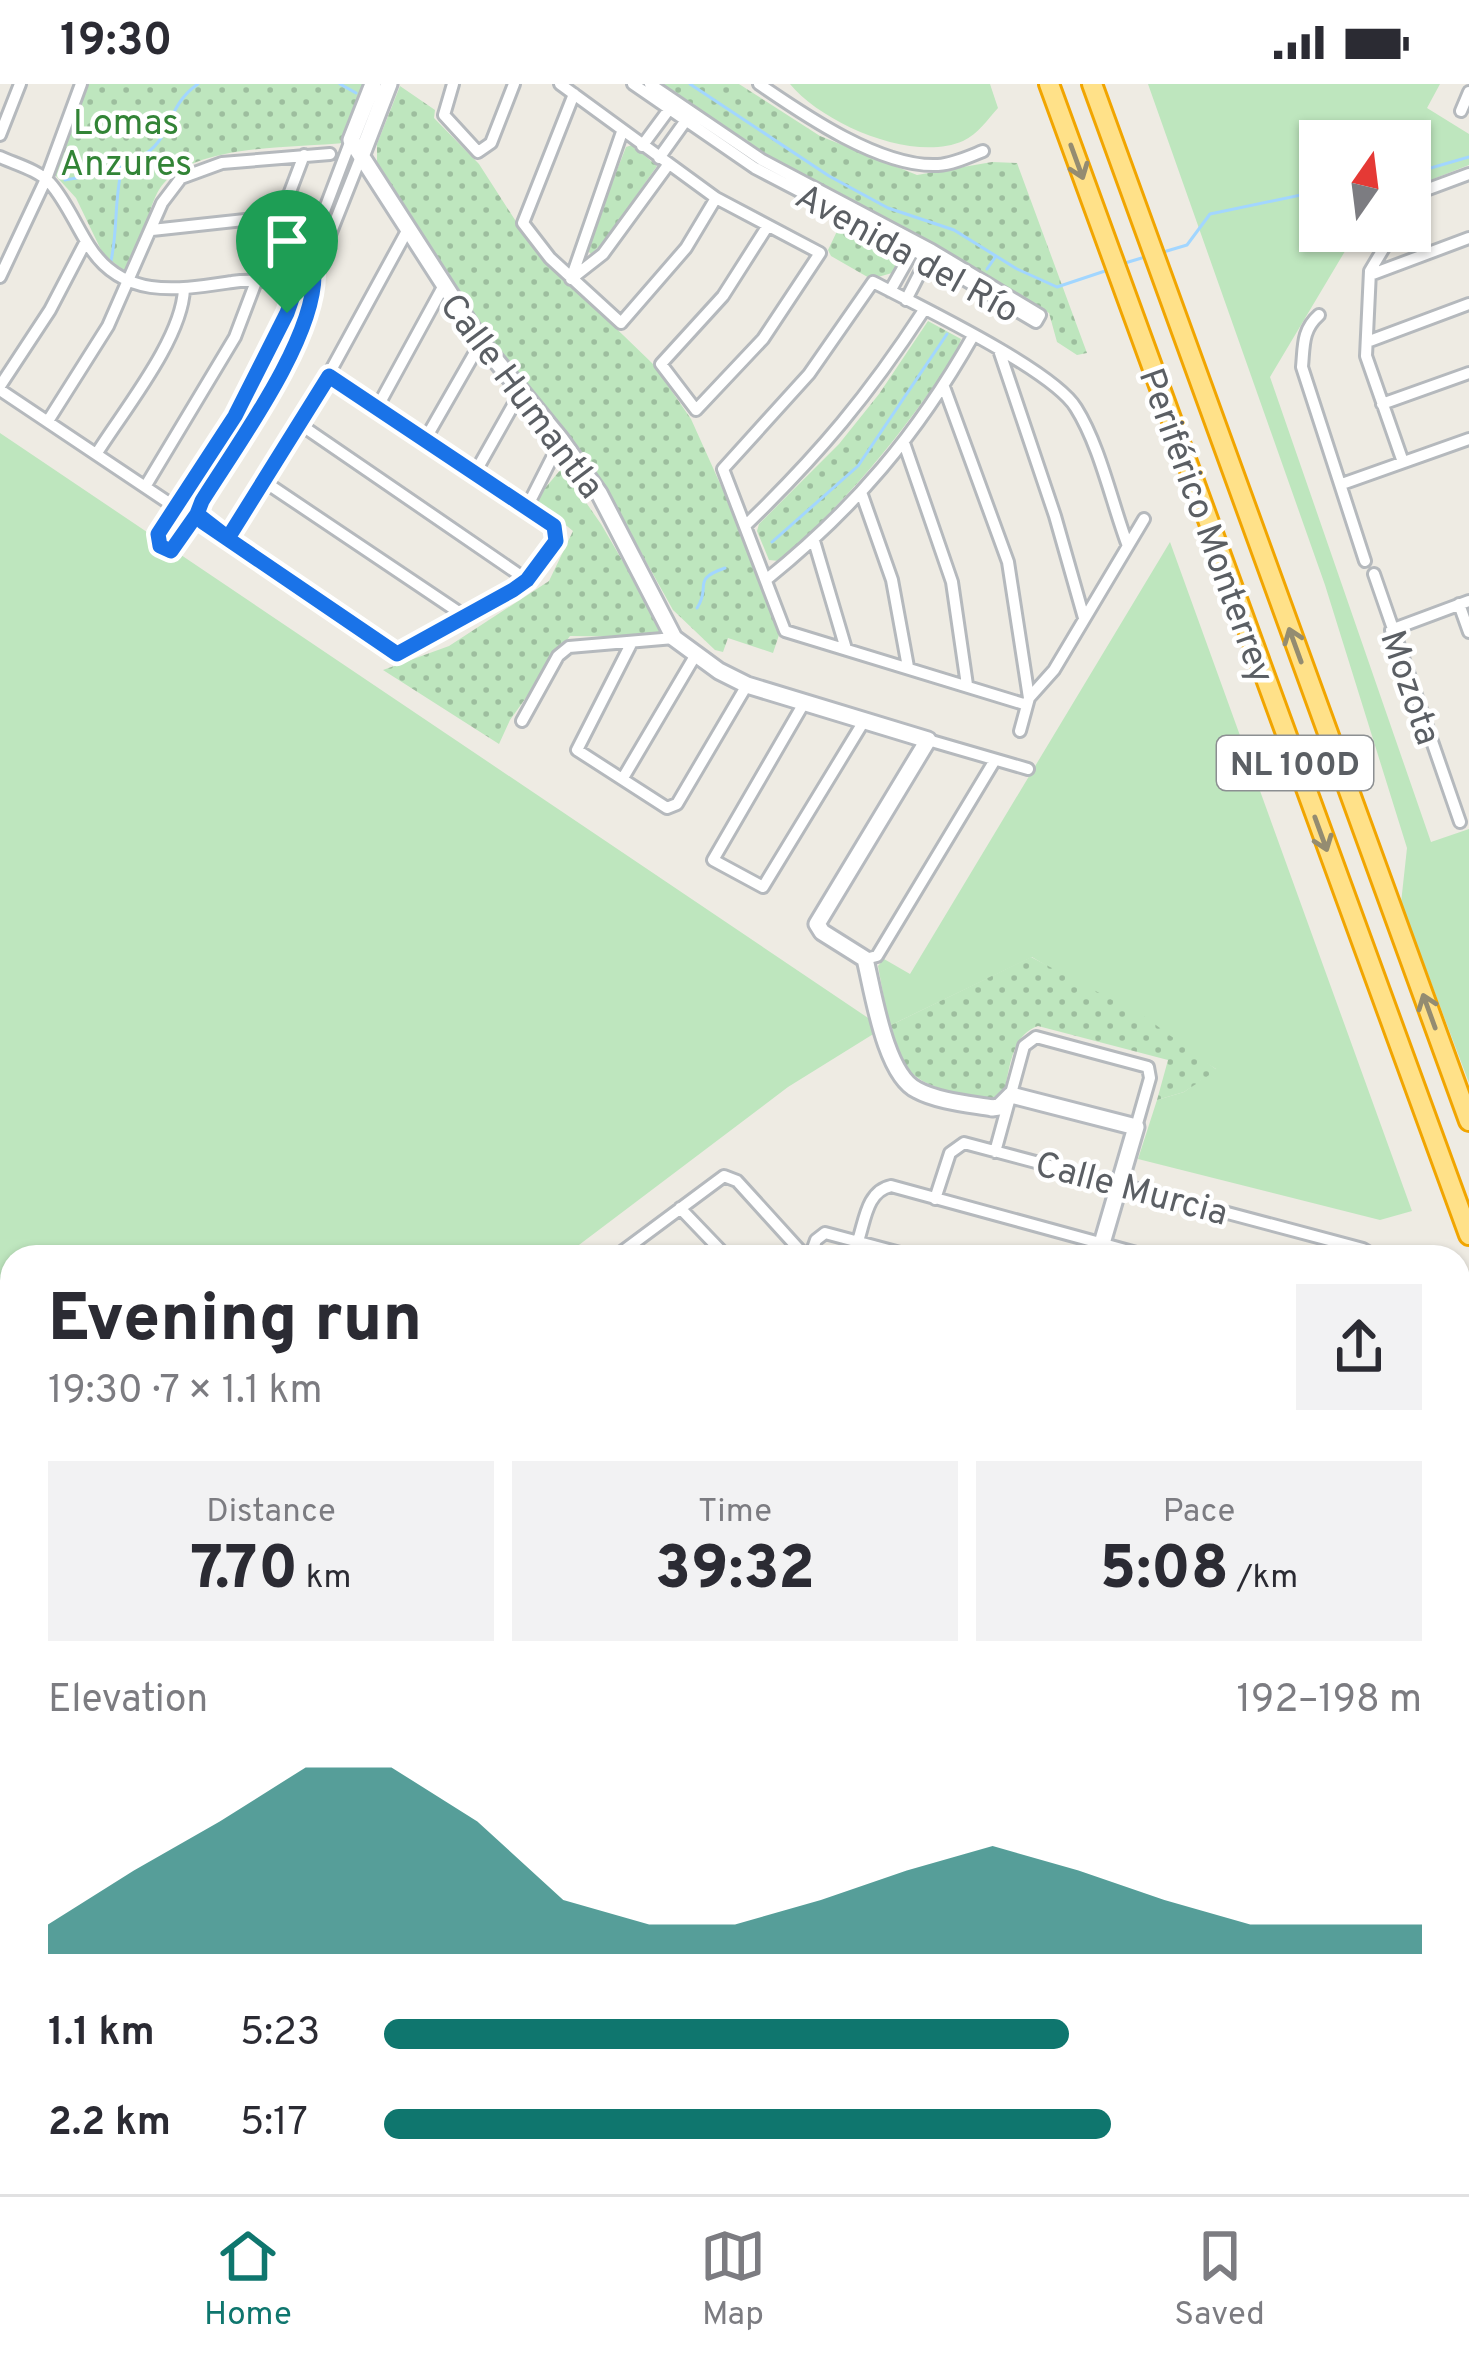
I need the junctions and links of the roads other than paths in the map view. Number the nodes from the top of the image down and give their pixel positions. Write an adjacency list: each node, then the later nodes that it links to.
1 (20, 84): 19 (street)
2 (81, 84): 28 (street)
3 (373, 84): 21 (street)
4 (389, 84): 21 (street)
5 (453, 84): 6 (street)
6 (514, 84)
7 (560, 84): 14 (street)
8 (633, 84): 15 (street, Avenida del Río)
9 (650, 84): 15 (street, Avenida del Río)
10 (1049, 84): 123 (highway, Periférico Monterrey / NL 100D, one-way to 123)
11 (1092, 84): 117 (highway, Periférico Monterrey / NL 100D, one-way to 11)
12 (765, 86): 22 (street)
13 (1469, 92): 16 (street)
14 (574, 94): 18 (street); 45 (street)
15 (672, 105): 17 (street, Avenida del Río); 20 (street)
16 (1461, 111)
17 (689, 117): 26 (street); 37 (street, Avenida del Río)
18 (622, 132): 20 (street); 45 (street)
19 (0, 135)
20 (643, 146): 26 (street)
21 (356, 147): 34 (street, Calle Humantla); 40 (street); 42 (street)
22 (983, 151)
23 (330, 154): 24 (street)
24 (304, 155): 31 (street); 33 (street)
25 (0, 158): 28 (street)
26 (664, 162): 30 (street); 45 (street)
27 (1469, 174): 29 (street)
28 (46, 179): 36 (street); 43 (street)
29 (1431, 188)
30 (716, 198): 32 (street); 45 (street)
31 (282, 216): 33 (street); 44 (street)
32 (767, 227): 32 (street)
33 (152, 230): 47 (street)
34 (406, 231): 48 (street, Calle Humantla); 60 (street)
35 (1469, 238): 41 (street)
36 (86, 241): 47 (street); 62 (street)
37 (915, 246): 39 (street, Avenida del Río); 50 (street)
38 (1382, 252): 41 (street)
39 (930, 254): 39 (street, Avenida del Río); 51 (street)
40 (304, 264): 42 (street); 44 (street)
41 (1370, 274): 57 (street)
42 (314, 275): 46 (street); 81 (street)
43 (0, 277)
44 (256, 277): 46 (street); 49 (street); 77 (street)
45 (571, 278)
46 (298, 281): 81 (street)
47 (129, 284): 49 (street); 66 (street)
48 (443, 287): 56 (street, Calle Humantla); 65 (street)
49 (184, 289): 72 (street)
50 (890, 291): 51 (street); 83 (street)
51 (907, 300): 53 (street)
52 (1469, 304): 57 (street)
53 (924, 310): 55 (street); 83 (street)
54 (1319, 315): 76 (street)
55 (973, 336): 58 (street); 61 (street)
56 (481, 342): 63 (street, Calle Humantla); 68 (street)
57 (1367, 342): 64 (street)
58 (999, 350): 86 (street); 93 (street)
59 (1469, 373): 64 (street)
60 (329, 376): 65 (street); 67 (street)
61 (944, 387): 71 (street); 103 (street)
62 (0, 388): 66 (street)
63 (520, 393): 70 (street, Calle Humantla); 74 (street)
64 (1382, 404): 73 (street)
65 (377, 406): 68 (street)
66 (48, 421): 72 (street)
67 (301, 424): 75 (street); 90 (street)
68 (426, 438): 74 (street)
69 (1469, 439): 73 (street)
70 (561, 440): 80 (street); 96 (street, Calle Humantla)
71 (904, 443): 78 (street); 102 (street)
72 (97, 453): 77 (street)
73 (1403, 462): 76 (street)
74 (476, 471): 80 (street)
75 (265, 482): 84 (street); 92 (street)
76 (1342, 484): 87 (street)
77 (145, 487): 79 (street)
78 (862, 494): 85 (street); 100 (street)
79 (166, 502)
80 (528, 505): 90 (street)
81 (197, 514): 84 (street)
82 (1144, 519): 86 (street)
83 (747, 524): 89 (street)
84 (228, 538): 92 (street)
85 (814, 541): 89 (street); 98 (street)
86 (1128, 546): 93 (street)
87 (1365, 561)
88 (1374, 574): 94 (street, Mozota)
89 (767, 579): 98 (street)
90 (527, 580): 92 (street)
91 (1464, 602): 94 (street); 95 (street)
92 (466, 617)
93 (1084, 618): 103 (street)
94 (1391, 630): 113 (street, Mozota)
95 (1469, 632)
96 (674, 638): 97 (street); 99 (street, Calle Humantla)
97 (632, 644): 105 (street); 111 (street)
98 (845, 649): 100 (street)
99 (695, 656): 101 (street, Calle Humantla); 111 (street)
100 (908, 667): 102 (street)
101 (747, 685): 104 (street, Calle Humantla); 111 (street)
102 (967, 685): 103 (street)
103 (1028, 702): 107 (street)
104 (804, 703): 106 (street, Calle Humantla); 106 (street)
105 (522, 721)
106 (864, 721): 108 (street, Calle Humantla)
107 (1019, 730)
108 (928, 740): 109 (street, Calle Humantla); 115 (street)
109 (995, 760): 110 (street, Calle Humantla); 115 (street)
110 (1028, 769)
111 (623, 778)
112 (1469, 794): 113 (street)
113 (1452, 800): 114 (street, Mozota)
114 (1460, 822)
115 (865, 958): 116 (street)
116 (1011, 1095): 118 (street); 118 (street); 119 (street)
117 (1469, 1121)
118 (1136, 1126): 120 (street)
119 (995, 1151): 120 (street, Calle Murcia); 121 (street, Calle Murcia)
120 (1120, 1183): 131 (street); 132 (street, Calle Murcia)
121 (935, 1199): 124 (street); 130 (street)
122 (680, 1208): 125 (street); 126 (street); 127 (street)
123 (1469, 1235)
124 (859, 1241): 128 (street); 129 (street)
125 (640, 1245)
126 (715, 1245)
127 (797, 1245)
128 (814, 1245)
129 (873, 1245)
130 (1081, 1245)
131 (1102, 1245)
132 (1348, 1245)

